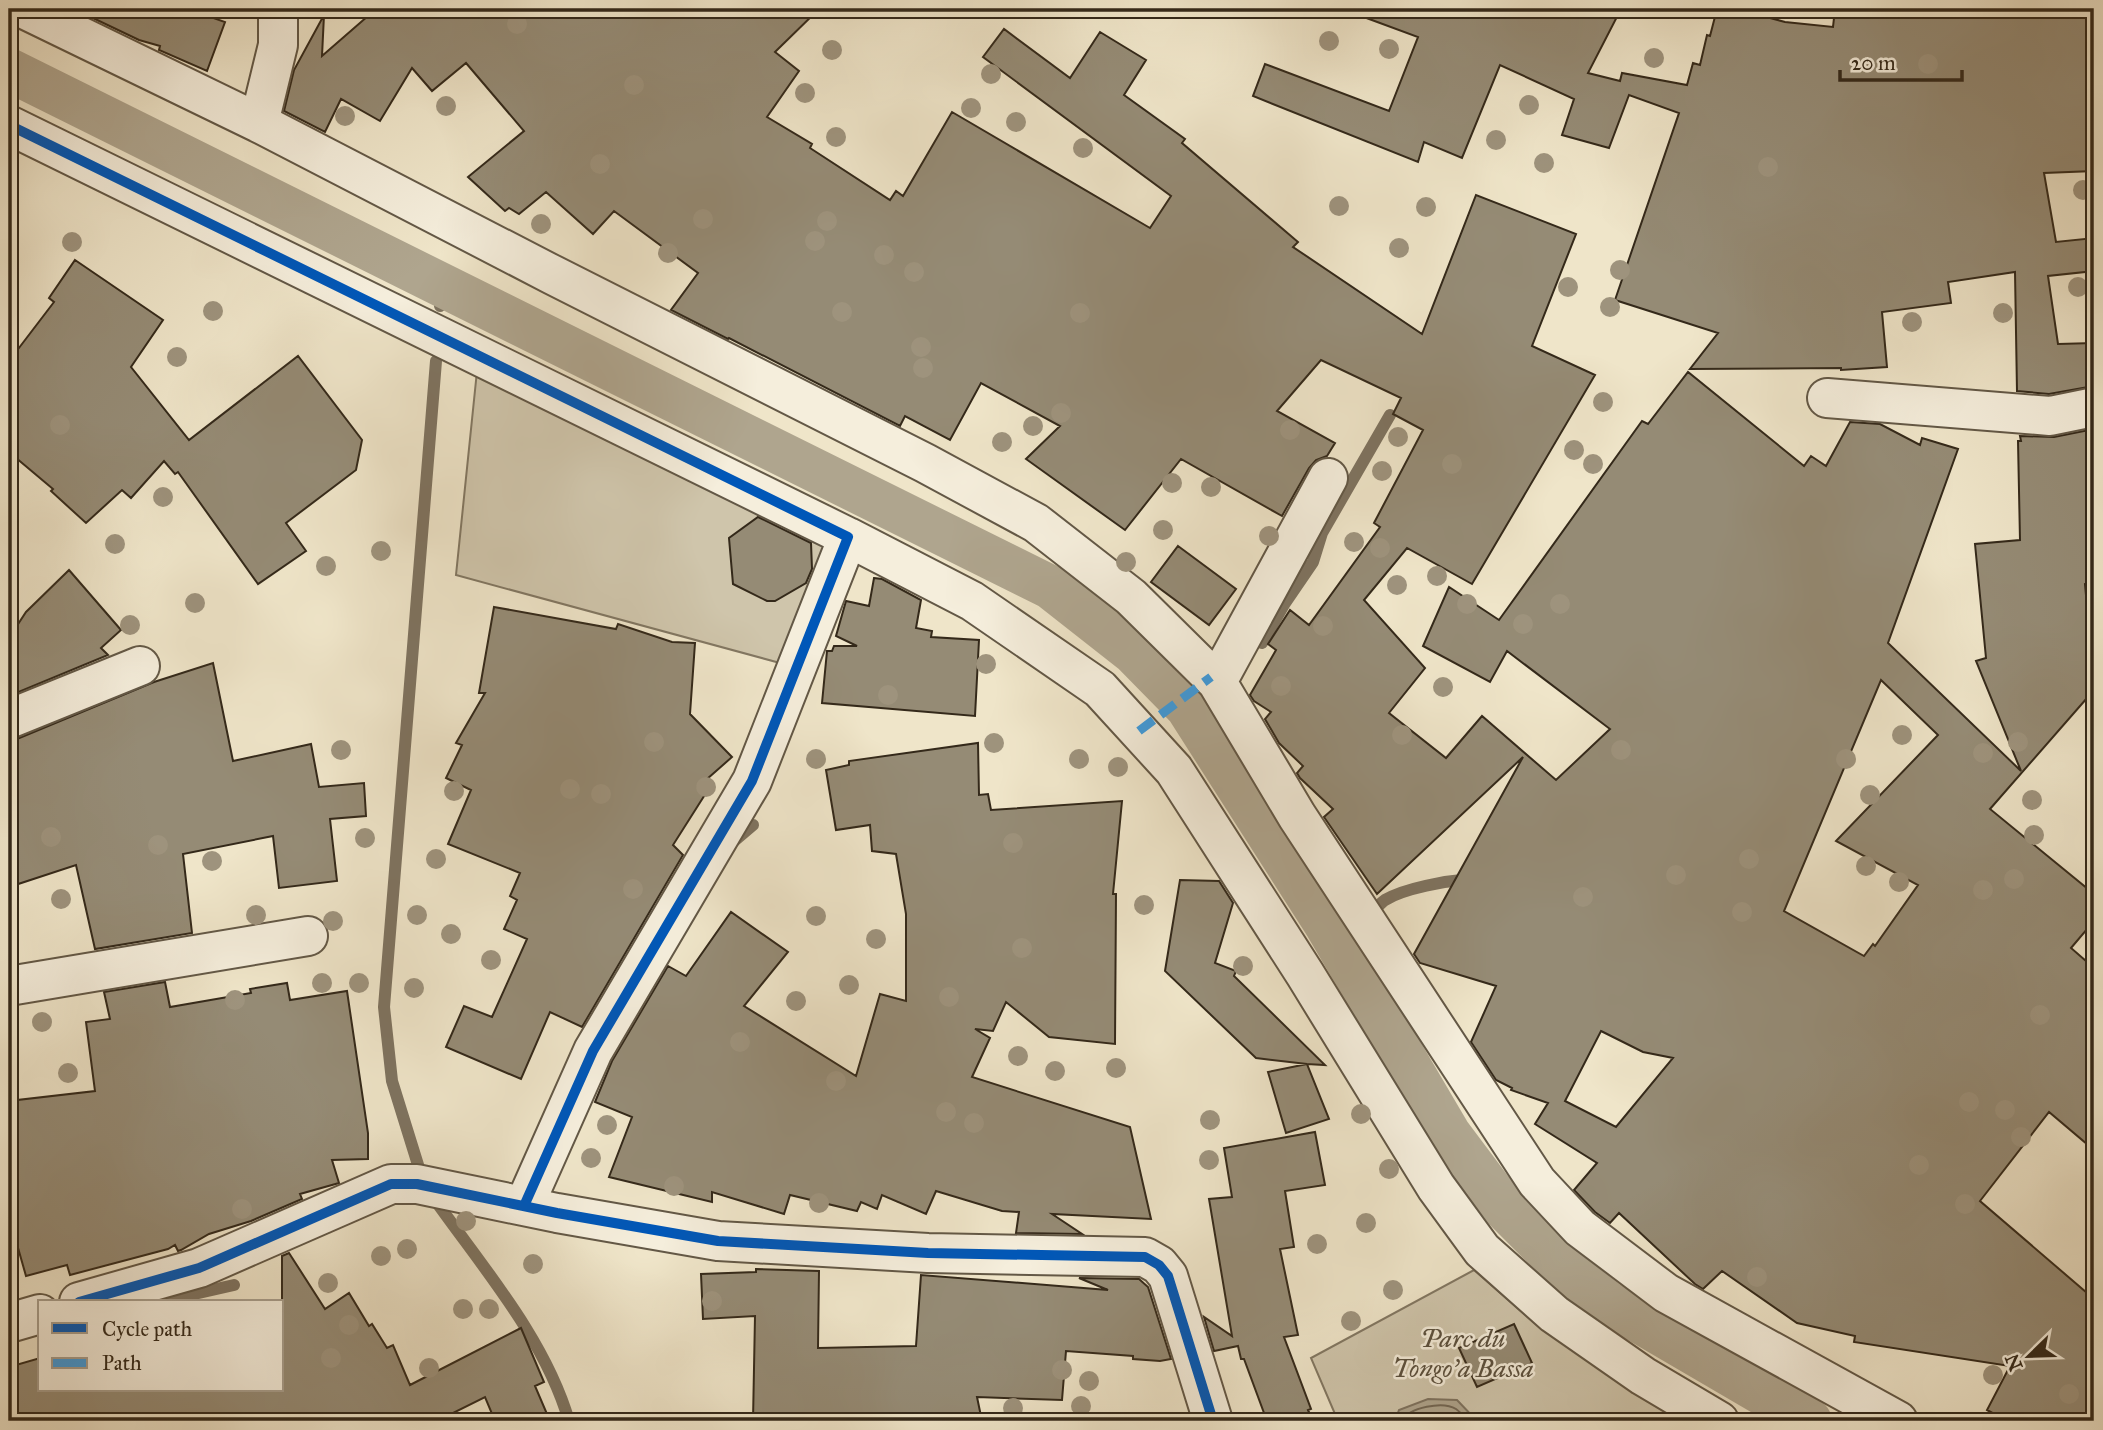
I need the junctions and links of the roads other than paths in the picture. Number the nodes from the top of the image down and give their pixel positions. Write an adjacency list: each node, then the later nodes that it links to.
1 (24, 9): 3 (street)
2 (278, 9): 3 (street)
3 (259, 123): 10 (street)
4 (9, 125): 8 (street)
5 (1827, 398): 6 (street)
6 (2094, 407)
7 (1328, 478): 10 (street)
8 (848, 537): 14 (street); 19 (street)
9 (140, 666): 11 (street)
10 (1217, 682): 20 (street)
11 (9, 719)
12 (308, 936): 13 (street)
13 (9, 986)
14 (524, 1206): 15 (street); 18 (street)
15 (86, 1300)
16 (38, 1315): 17 (street)
17 (9, 1323)
18 (1213, 1421)
19 (1720, 1421)
20 (1898, 1421)

